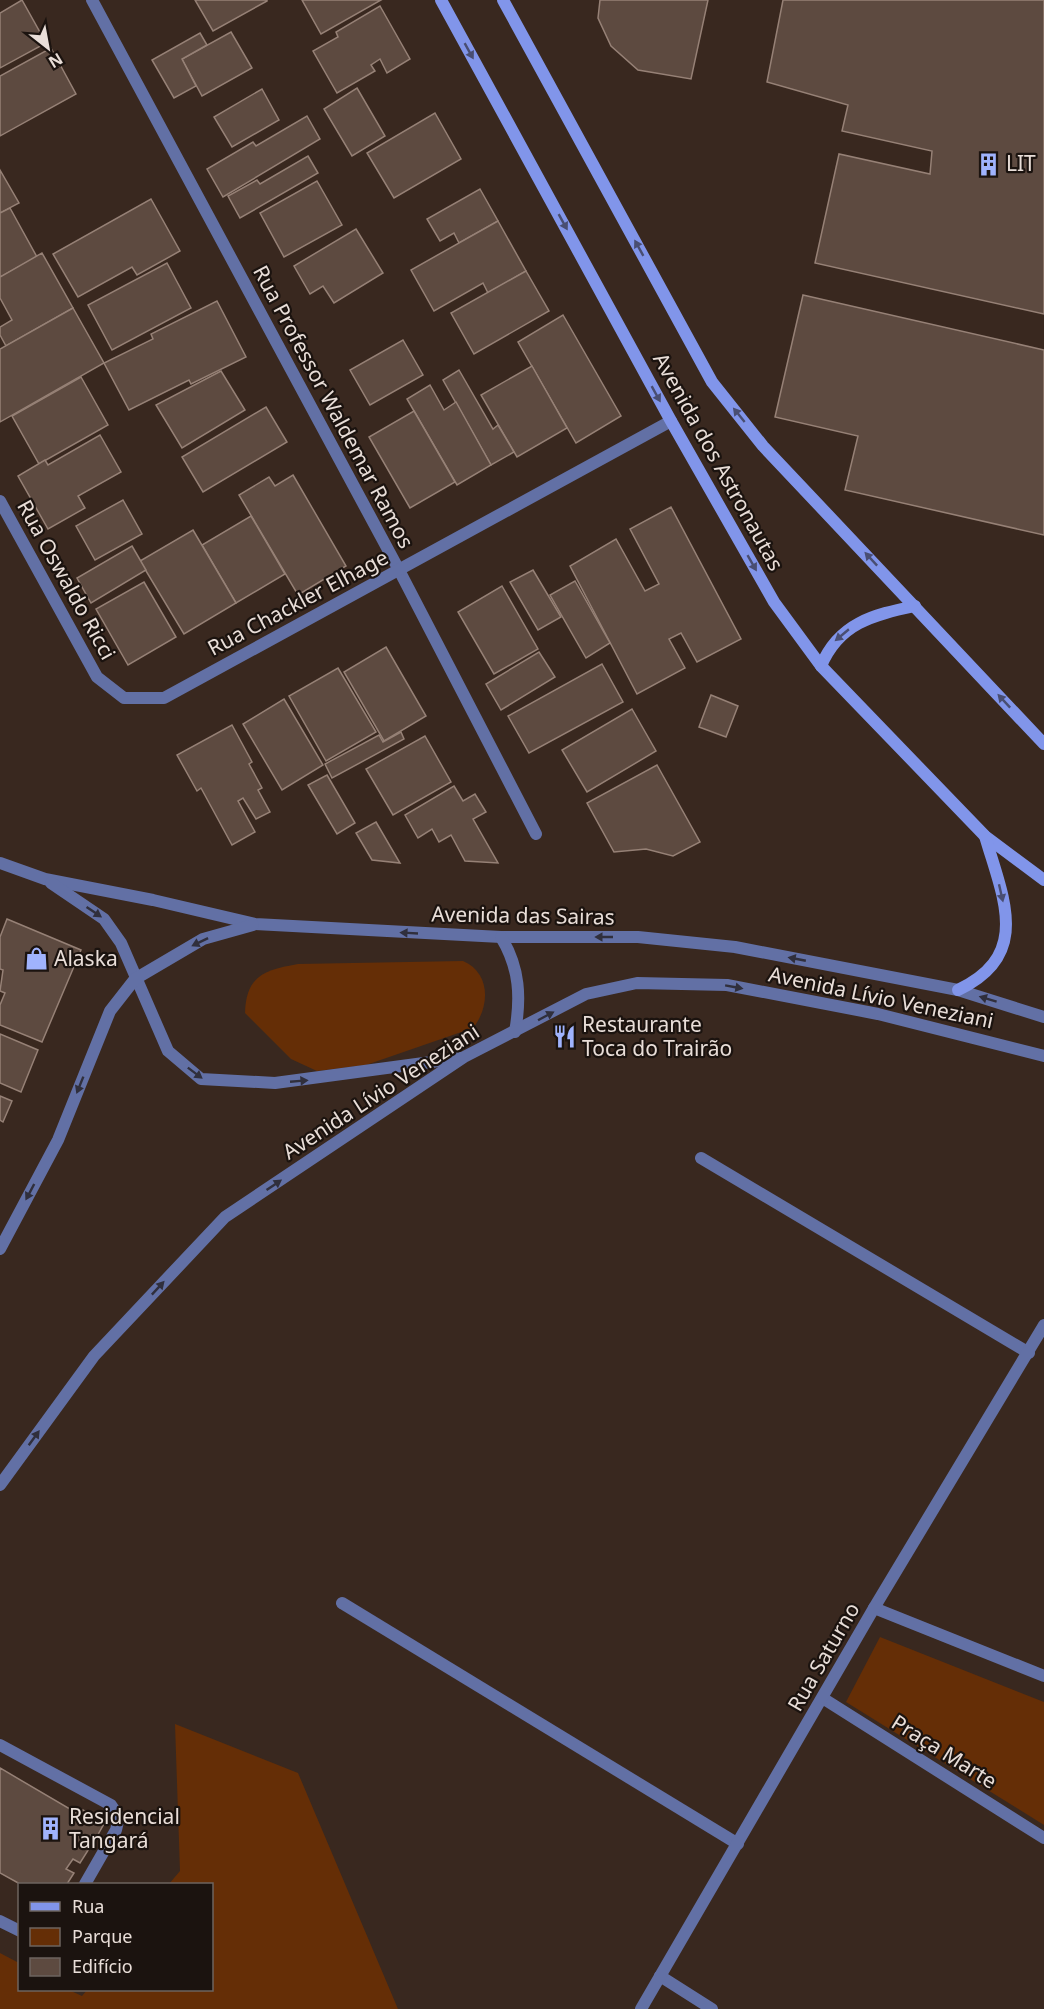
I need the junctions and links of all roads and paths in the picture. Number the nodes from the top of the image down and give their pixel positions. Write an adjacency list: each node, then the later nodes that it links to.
1 (92, 0): 6 (street, Rua Professor Waldemar Ramos)
2 (441, 0): 4 (main road, Avenida dos Astronautas, one-way to 4)
3 (503, 0): 7 (main road, Avenida dos Astronautas, one-way to 3)
4 (671, 421): 6 (street, Rua Chackler Elhage); 8 (main road, Avenida dos Astronautas, one-way to 8)
5 (0, 501): 9 (street, Rua Oswaldo Ricci)
6 (399, 570): 9 (street, Rua Chackler Elhage); 11 (street, Rua Professor Waldemar Ramos)
7 (915, 606): 8 (main road, one-way to 8); 10 (main road, Avenida dos Astronautas, one-way to 7)
8 (821, 666): 12 (main road, Avenida dos Astronautas)
9 (164, 698)
10 (1044, 744)
11 (536, 834)
12 (985, 836): 15 (main road, Avenida dos Astronautas); 19 (main road, one-way to 19)
13 (0, 864): 14 (street, Avenida das Sairas)
14 (45, 879): 16 (street, Avenida das Sairas); 18 (street, one-way to 18)
15 (1044, 880)
16 (255, 924): 17 (street, Avenida das Sairas, one-way to 16); 18 (street, one-way to 18)
17 (501, 938): 19 (street, Avenida das Sairas, one-way to 17); 21 (street)
18 (135, 979): 23 (street, one-way to 23); 25 (street, one-way to 25)
19 (958, 990): 20 (street, Avenida das Sairas, one-way to 19)
20 (1044, 1017)
21 (515, 1032): 22 (street, Avenida Lívio Veneziani, one-way to 22); 23 (street, Avenida Lívio Veneziani)
22 (1044, 1056)
23 (464, 1058): 28 (street, Avenida Lívio Veneziani, one-way to 23)
24 (701, 1158): 27 (street)
25 (0, 1249)
26 (1044, 1325): 27 (street, Rua Saturno)
27 (1029, 1353): 30 (street, Rua Saturno)
28 (0, 1485)
29 (342, 1603): 35 (street)
30 (874, 1608): 31 (street); 32 (street, Rua Saturno)
31 (1044, 1676)
32 (824, 1699): 34 (street, Praça Marte); 35 (street, Rua Saturno)
33 (0, 1745): 36 (street)
34 (1044, 1838)
35 (738, 1844): 39 (street, Rua Saturno)
36 (86, 1883)
37 (0, 1921): 38 (street)
38 (18, 1930)
39 (660, 1976): 40 (street, Rua Saturno); 41 (street)
40 (641, 2009)
41 (712, 2009)

